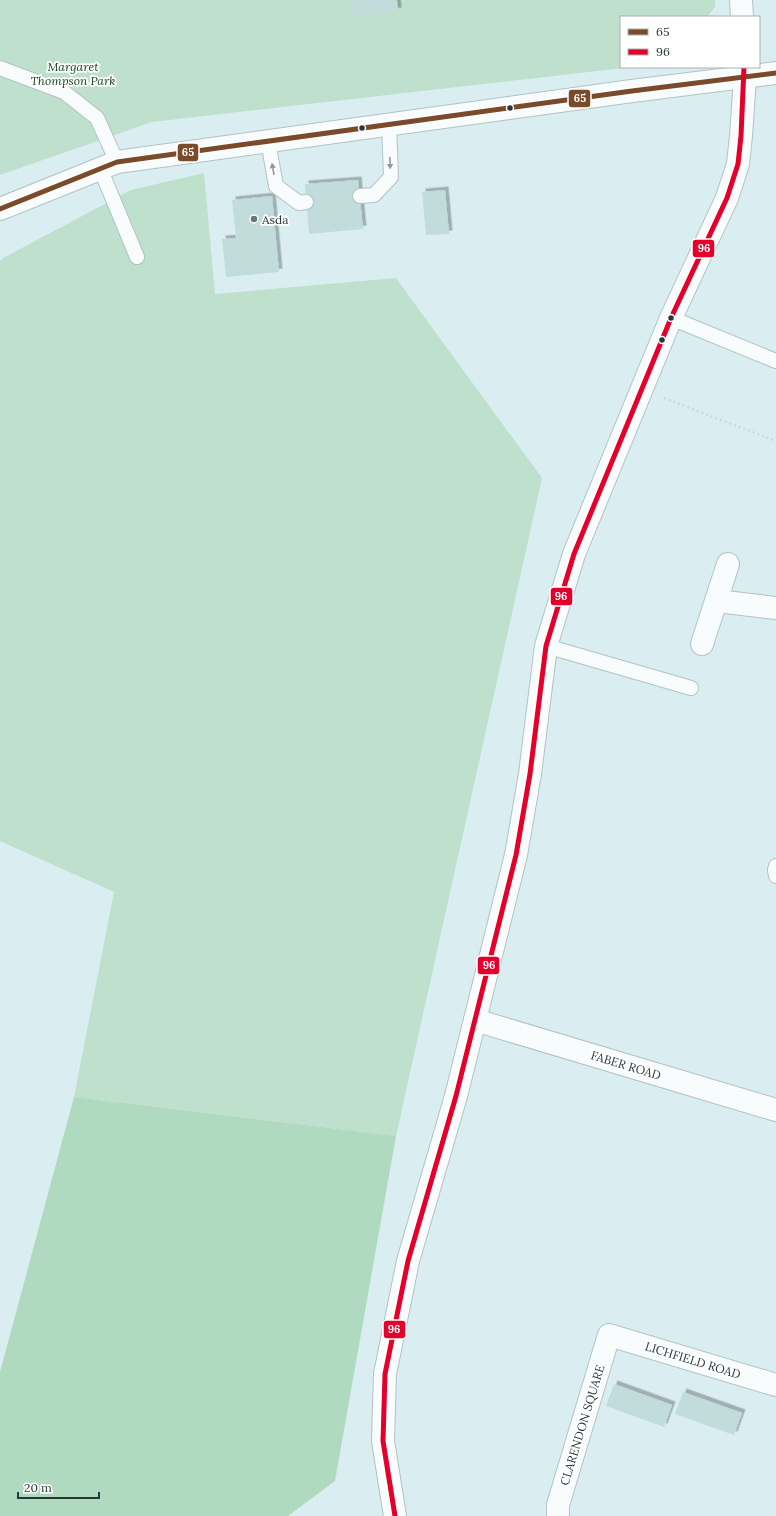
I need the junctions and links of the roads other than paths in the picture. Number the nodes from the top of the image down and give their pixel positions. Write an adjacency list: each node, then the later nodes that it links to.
1 (741, 0): 2 (street)
2 (742, 16)
3 (0, 68): 8 (lane)
4 (745, 72): 5 (street); 6 (street); 13 (street)
5 (776, 73)
6 (389, 124): 7 (street); 9 (lane, one-way to 9)
7 (268, 141): 8 (street); 10 (lane, one-way to 7)
8 (108, 165): 11 (street); 12 (lane)
9 (360, 196)
10 (306, 202)
11 (0, 209)
12 (137, 257)
13 (671, 318): 14 (lane); 19 (street)
14 (776, 361)
15 (728, 564): 16 (street)
16 (716, 601): 17 (street); 18 (street)
17 (776, 608)
18 (702, 644)
19 (546, 646): 20 (lane); 23 (street)
20 (691, 688)
21 (776, 866): 22 (lane)
22 (776, 876)
23 (475, 1020): 24 (street, FABER ROAD); 27 (street)
24 (776, 1110)
25 (609, 1335): 26 (street, LICHFIELD ROAD); 28 (street, CLARENDON SQUARE)
26 (776, 1385)
27 (395, 1516)
28 (558, 1516)

